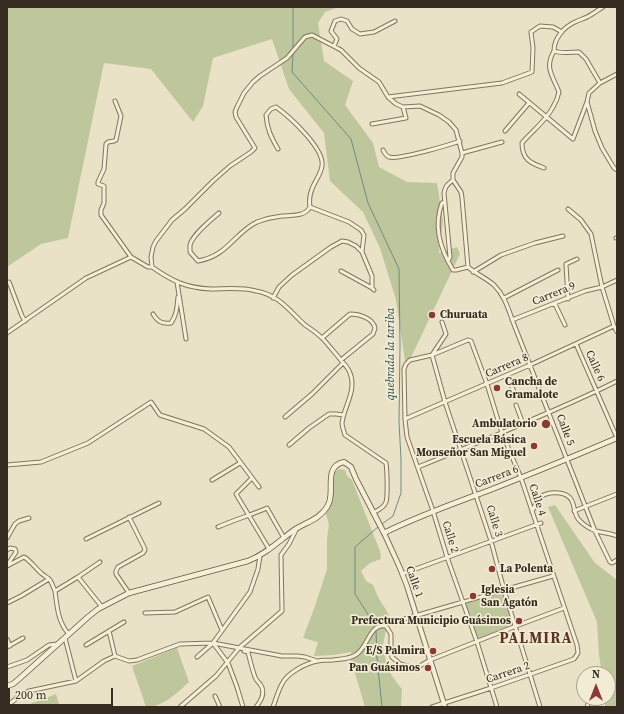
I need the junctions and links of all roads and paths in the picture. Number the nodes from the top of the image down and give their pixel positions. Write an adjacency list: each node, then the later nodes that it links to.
1 (603, 7): 3 (street)
2 (395, 21): 4 (street)
3 (562, 32): 5 (street); 9 (street)
4 (334, 46): 9 (street); 34 (street)
5 (554, 51): 7 (street); 14 (street)
6 (617, 74): 7 (street)
7 (600, 83): 11 (street)
8 (518, 94): 12 (street)
9 (388, 97): 13 (street)
10 (115, 101): 31 (street)
11 (587, 102): 14 (street); 23 (street)
12 (530, 103): 14 (street); 16 (street)
13 (403, 107): 15 (street); 17 (street)
14 (546, 117): 22 (street)
15 (372, 124)
16 (505, 131)
17 (460, 141): 20 (street); 21 (street)
18 (502, 142): 21 (street)
19 (278, 149): 26 (street)
20 (383, 150)
21 (462, 153): 24 (street)
22 (544, 168)
23 (617, 170)
24 (453, 180): 25 (street); 35 (street)
25 (444, 202): 33 (street); 33 (street)
26 (310, 207): 28 (street); 30 (street)
27 (568, 209): 42 (street)
28 (219, 213)
29 (563, 236): 38 (street)
30 (362, 252): 37 (street); 44 (street)
31 (131, 257): 34 (street); 50 (street)
32 (577, 260): 46 (street)
33 (448, 261): 35 (street)
34 (152, 267): 41 (street)
35 (468, 267): 38 (street, Calle 5)
36 (558, 270): 45 (street)
37 (341, 271)
38 (473, 271): 45 (street, Calle 5)
39 (617, 280): 42 (street, Carrera 9)
40 (9, 282): 50 (street)
41 (177, 282): 43 (street); 44 (street)
42 (602, 287): 46 (street, Carrera 9); 53 (street)
43 (179, 293): 48 (street); 57 (street)
44 (273, 298): 56 (street)
45 (504, 298): 49 (street, Calle 5)
46 (568, 299): 47 (street, Carrera 9)
47 (556, 304): 49 (street, Carrera 9); 52 (street)
48 (153, 314)
49 (512, 320): 61 (street, Calle 5)
50 (25, 321): 55 (street)
51 (442, 322): 59 (street)
52 (565, 325)
53 (614, 326): 54 (street); 58 (street, Carrera 8)
54 (617, 332)
55 (7, 333)
56 (322, 338): 60 (street); 60 (street)
57 (186, 339)
58 (576, 344): 61 (street, Carrera 8); 65 (street, Calle 6)
59 (432, 355): 64 (street, Calle 4); 67 (street, Calle 3); 72 (street, Calle 2)
60 (342, 361): 70 (street); 71 (street)
61 (530, 365): 62 (street, Carrera 8); 69 (street, Calle 5)
62 (507, 375): 64 (street, Carrera 8); 66 (street)
63 (617, 381): 65 (street)
64 (487, 384): 67 (street, Carrera 8); 74 (street, Calle 4)
65 (597, 392): 69 (street); 75 (street, Calle 6)
66 (515, 394)
67 (445, 402): 72 (street, Carrera 8); 77 (street, Calle 3)
68 (516, 405): 73 (street)
69 (549, 413): 73 (street); 78 (street, Calle 5)
70 (344, 415): 76 (street); 93 (street)
71 (285, 417)
72 (405, 419): 81 (street, Calle 2)
73 (523, 424): 74 (street)
74 (502, 433): 77 (street); 83 (street, Calle 4)
75 (617, 438): 78 (main road, Carrera 6)
76 (289, 445)
77 (461, 450): 81 (street); 87 (street, Calle 3)
78 (567, 459): 83 (main road, Carrera 6); 89 (street, Calle 5)
79 (240, 463): 80 (street); 82 (street); 84 (street)
80 (7, 465)
81 (418, 467): 90 (street, Calle 2)
82 (252, 478): 85 (street); 94 (street)
83 (521, 478): 87 (main road, Carrera 6); 92 (street, Calle 4)
84 (212, 480)
85 (259, 487)
86 (617, 494): 89 (street)
87 (476, 495): 90 (main road, Carrera 6); 107 (street, Calle 3)
88 (159, 504): 95 (street)
89 (585, 507): 91 (street); 101 (street, Calle 5)
90 (433, 511): 102 (main road, Carrera 6); 111 (street, Calle 2)
91 (574, 511): 92 (street); 101 (street)
92 (532, 512): 98 (street, Calle 4)
93 (373, 513): 100 (main road); 102 (main road)
94 (250, 515): 99 (street); 105 (street); 108 (street)
95 (129, 517): 106 (street); 121 (street)
96 (29, 518): 104 (street)
97 (541, 523): 98 (street)
98 (536, 525): 107 (street); 117 (street, Calle 4)
99 (218, 527)
100 (296, 529): 105 (main road); 143 (street)
101 (595, 531): 103 (street); 112 (street, Calle 5)
102 (384, 533): 115 (street, Calle 1)
103 (617, 536)
104 (7, 538)
105 (284, 538): 108 (main road)
106 (86, 539)
107 (491, 541): 111 (street); 119 (street, Calle 3)
108 (270, 549): 110 (main road)
109 (7, 550): 114 (street)
110 (260, 556): 121 (main road); 131 (street)
111 (447, 557): 115 (street); 122 (street, Calle 2)
112 (617, 560)
113 (100, 562): 116 (street)
114 (8, 566): 118 (street)
115 (402, 574): 127 (street, Calle 1)
116 (78, 576): 120 (street); 124 (street)
117 (554, 576): 119 (street); 125 (street, Calle 4)
118 (49, 579): 120 (street); 123 (street)
119 (504, 590): 122 (street); 130 (street, Calle 3)
120 (55, 591): 133 (street)
121 (129, 593): 124 (main road)
122 (463, 602): 127 (street); 137 (street, Calle 2)
123 (7, 603)
124 (102, 607): 133 (main road)
125 (564, 608): 130 (street); 141 (street, Calle 4)
126 (145, 613): 131 (street)
127 (416, 616): 129 (street); 146 (street, Calle 1)
128 (124, 622): 132 (street)
129 (394, 622)
130 (516, 626): 137 (street); 150 (street, Calle 3)
131 (222, 630): 138 (street)
132 (109, 631): 140 (street); 144 (street)
133 (69, 634): 135 (main road)
134 (23, 638): 142 (street)
135 (65, 638): 139 (main road); 151 (street)
136 (7, 639): 142 (street)
137 (477, 642): 146 (street); 153 (street, Calle 2)
138 (213, 643): 143 (street); 144 (street); 145 (street); 148 (street)
139 (57, 644): 149 (street); 152 (main road)
140 (86, 645)
141 (577, 645): 150 (street, Carrera 2)
142 (8, 647)
143 (239, 648): 147 (street); 148 (street); 160 (street)
144 (115, 656): 151 (street)
145 (197, 657)
146 (430, 660): 147 (street); 156 (street, Calle 1)
147 (317, 661): 161 (street)
148 (228, 663): 157 (street); 159 (street)
149 (7, 667)
150 (531, 674): 153 (street, Carrera 2); 164 (street, Calle 3)
151 (76, 681): 155 (street)
152 (7, 686)
153 (491, 688): 156 (street, Carrera 2); 163 (street, Calle 2)
154 (215, 696): 158 (street)
155 (7, 704)
156 (445, 705): 162 (street, Carrera 2)
157 (180, 707)
158 (220, 707)
159 (243, 707)
160 (256, 707)
161 (273, 707)
162 (432, 707)
163 (497, 707)
164 (540, 707)

